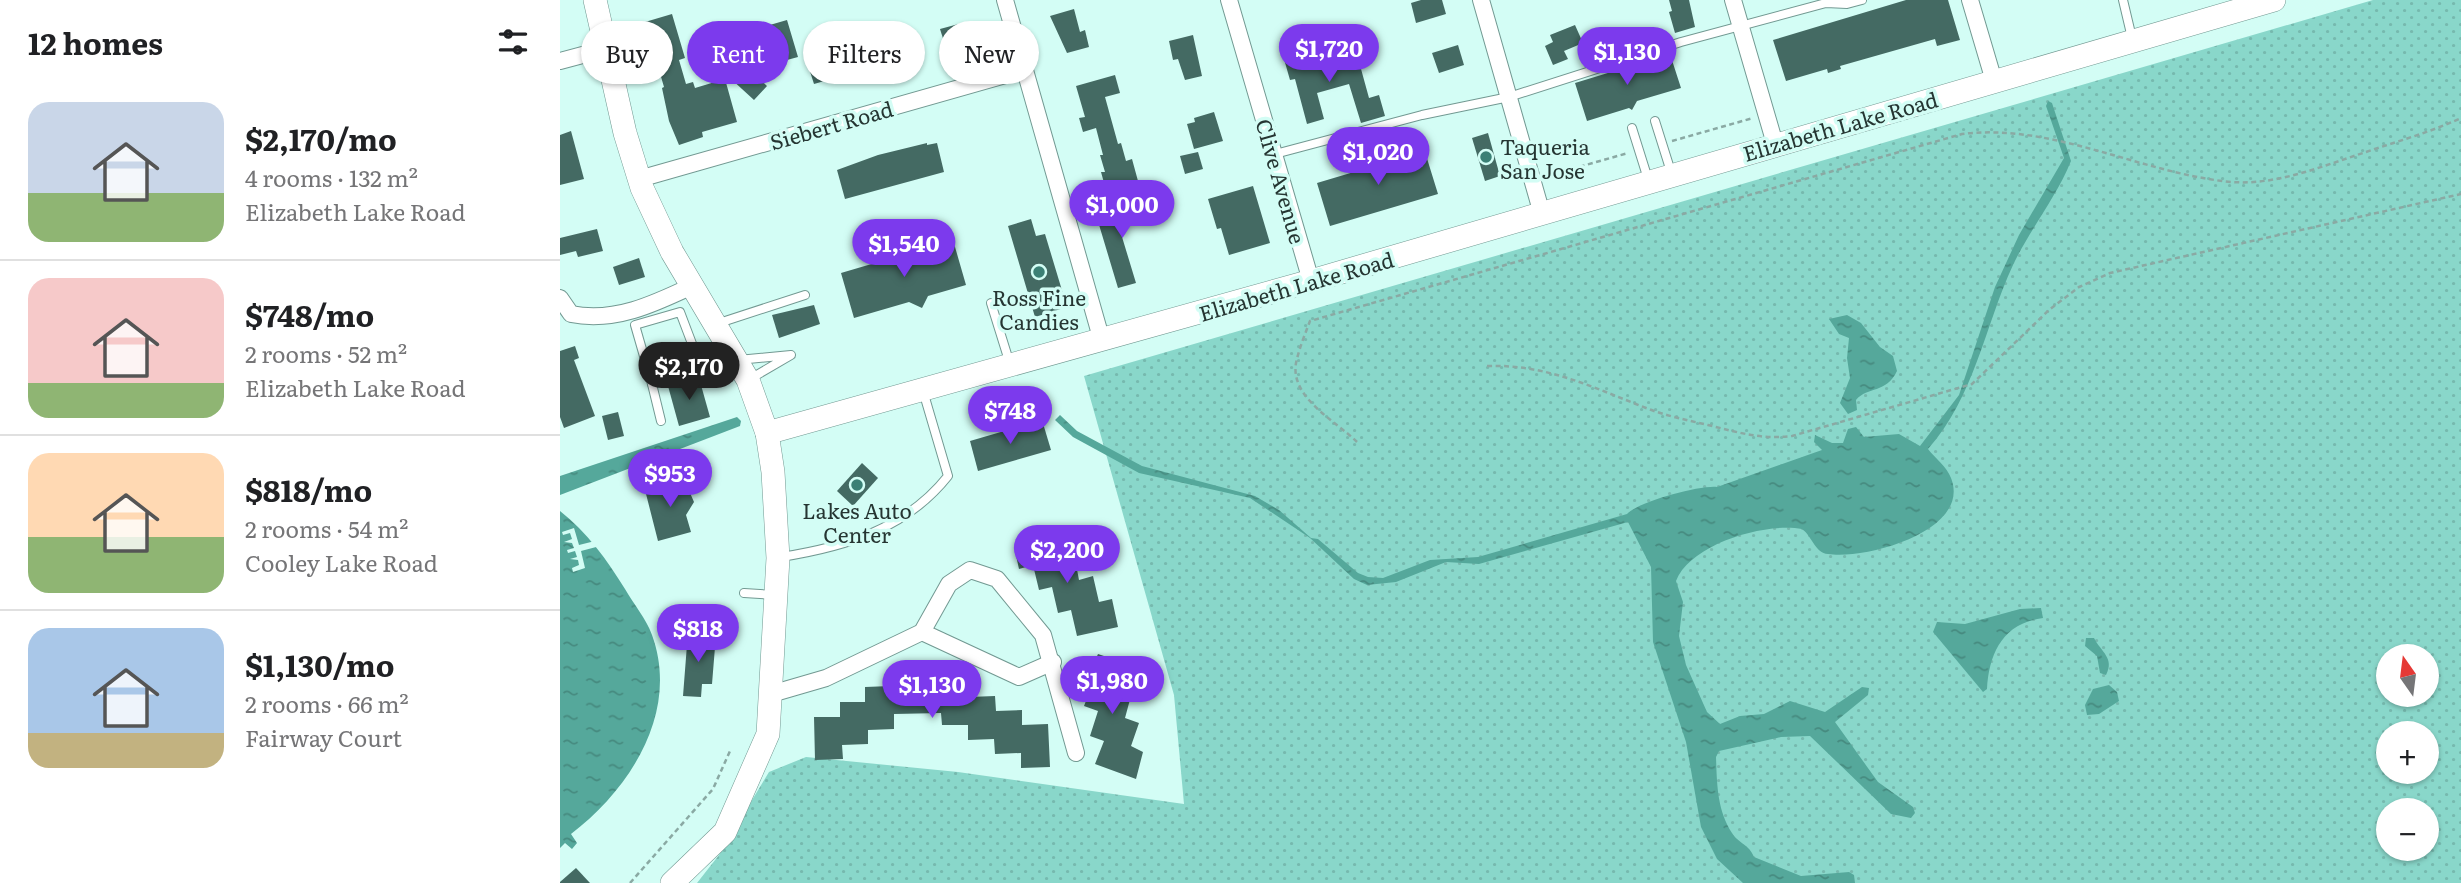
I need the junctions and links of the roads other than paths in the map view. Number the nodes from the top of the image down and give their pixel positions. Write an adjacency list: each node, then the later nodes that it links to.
1 (595, 0): 10 (main road)
2 (1005, 0): 11 (street)
3 (1229, 0): 24 (street, Clive Avenue)
4 (1481, 0): 20 (street)
5 (1733, 0): 12 (street)
6 (1862, 0): 12 (lane)
7 (1970, 0): 16 (street)
8 (2123, 0): 13 (lane)
9 (2274, 0): 13 (main road, Elizabeth Lake Road)
10 (600, 21)
11 (1010, 21)
12 (1741, 27): 20 (lane); 23 (street)
13 (2133, 41): 16 (main road, Elizabeth Lake Road)
14 (581, 56): 15 (street)
15 (560, 61)
16 (1994, 81): 23 (main road, Elizabeth Lake Road)
17 (615, 84): 26 (main road)
18 (971, 84): 26 (street, Siebert Road)
19 (1027, 84): 36 (street)
20 (1509, 97): 24 (lane); 28 (street)
21 (1655, 121): 25 (lane)
22 (1632, 128): 27 (lane)
23 (1775, 144): 25 (main road, Elizabeth Lake Road)
24 (1275, 154): 29 (street, Clive Avenue)
25 (1672, 175): 27 (main road, Elizabeth Lake Road)
26 (639, 179): 30 (main road)
27 (1649, 182): 28 (main road, Elizabeth Lake Road)
28 (1542, 214): 29 (main road, Elizabeth Lake Road)
29 (1311, 281): 36 (main road, Elizabeth Lake Road)
30 (692, 286): 34 (street); 35 (main road)
31 (805, 295): 35 (lane)
32 (560, 298): 34 (street)
33 (991, 303): 38 (lane)
34 (650, 313): 39 (lane); 41 (lane)
35 (716, 324): 37 (main road)
36 (1102, 341): 38 (main road, Elizabeth Lake Road)
37 (737, 360): 39 (lane); 40 (main road); 40 (lane)
38 (1011, 366): 42 (main road, Elizabeth Lake Road)
39 (702, 370): 41 (lane)
40 (748, 380): 44 (main road)
41 (652, 384): 43 (lane)
42 (923, 391): 44 (main road, Elizabeth Lake Road); 45 (lane)
43 (661, 421)
44 (767, 433): 45 (main road)
45 (778, 558): 47 (main road)
46 (744, 593): 47 (lane)
47 (777, 595): 50 (main road)
48 (922, 632): 49 (street); 49 (street); 50 (street)
49 (1053, 662): 51 (street)
50 (771, 694): 52 (main road)
51 (1076, 752)
52 (672, 883)

